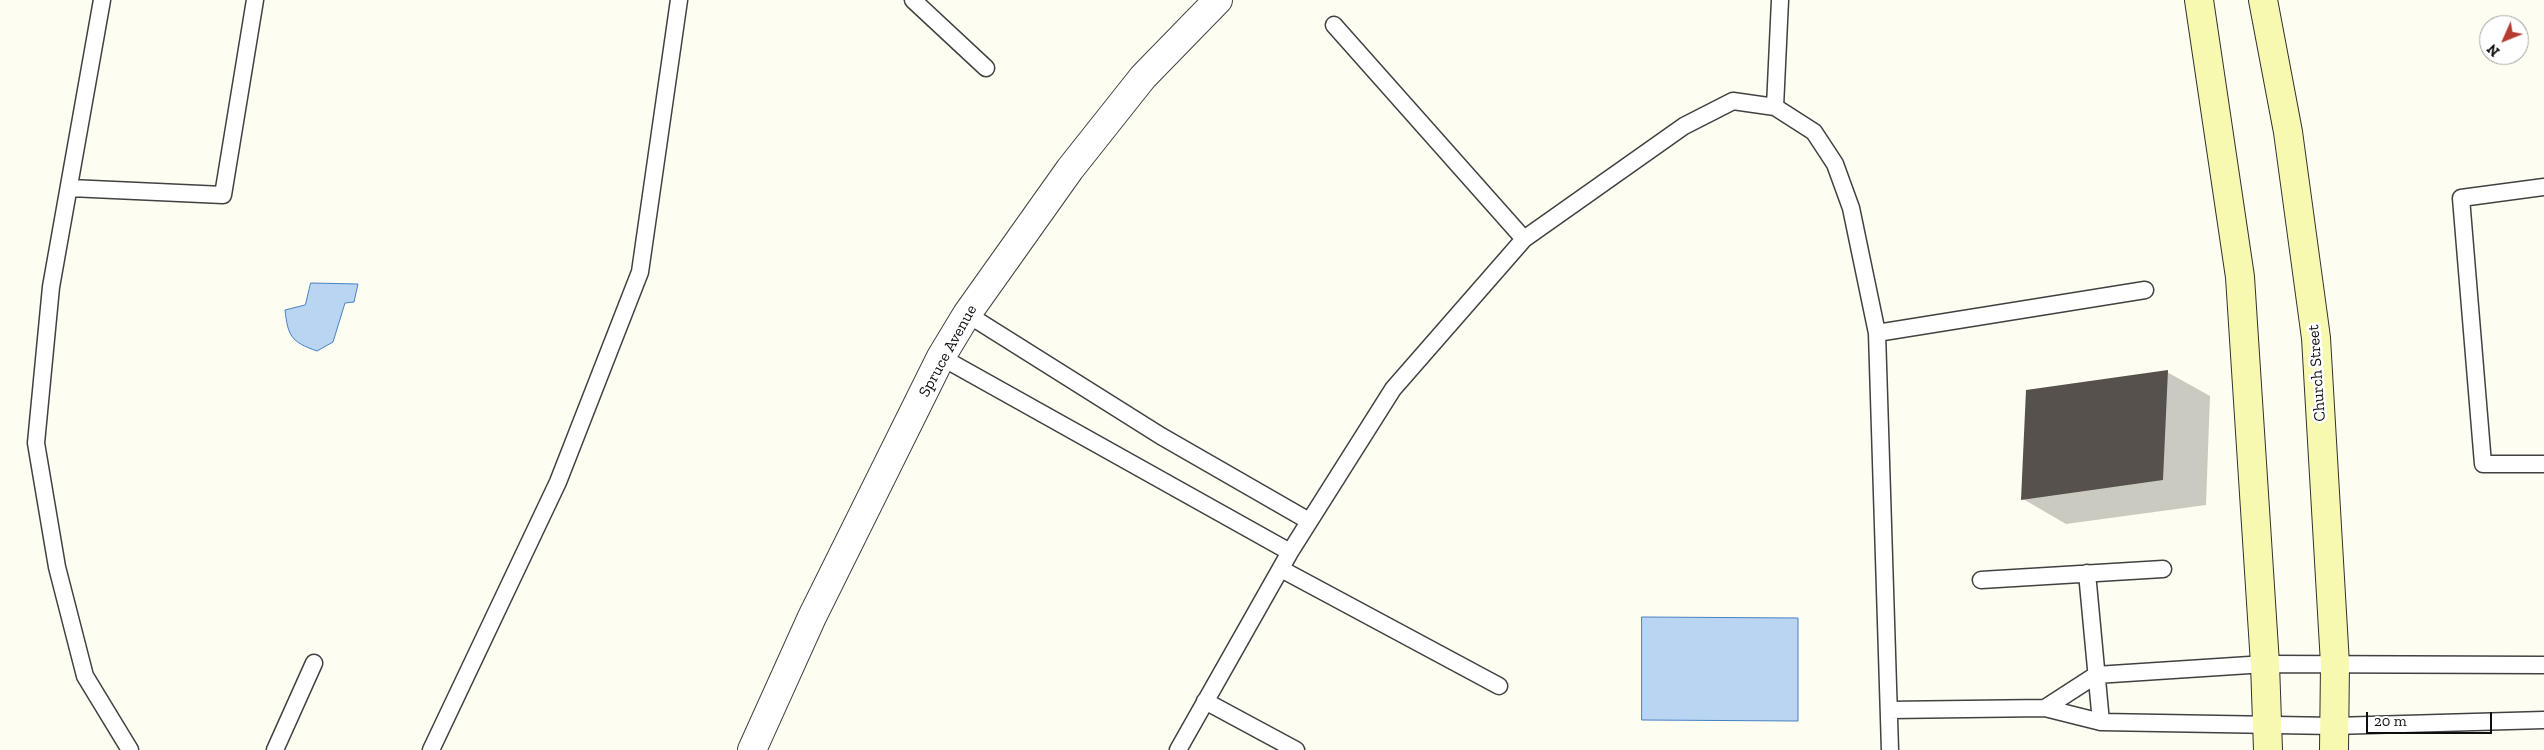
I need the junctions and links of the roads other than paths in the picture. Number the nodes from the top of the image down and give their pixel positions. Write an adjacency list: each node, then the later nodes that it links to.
1 (102, 0): 13 (lane)
2 (255, 0): 13 (lane)
3 (679, 0): 41 (lane)
4 (913, 0): 10 (lane)
5 (1218, 0): 16 (street, Spruce Avenue)
6 (1780, 0): 11 (lane)
7 (2199, 0): 27 (main road)
8 (2263, 0): 28 (main road, Church Street)
9 (1334, 26): 14 (lane)
10 (986, 68)
11 (1775, 107): 14 (lane); 17 (lane)
12 (2544, 187): 19 (lane)
13 (70, 188): 39 (lane)
14 (1524, 239): 20 (lane)
15 (2145, 290): 17 (lane)
16 (967, 314): 18 (street, Spruce Avenue); 20 (lane)
17 (1877, 333): 34 (lane)
18 (942, 357): 21 (lane); 42 (street, Spruce Avenue)
19 (2544, 464)
20 (1309, 521): 21 (lane)
21 (1290, 552): 22 (lane)
22 (1281, 569): 31 (lane); 32 (lane)
23 (2162, 569): 24 (lane)
24 (2087, 573): 25 (lane); 30 (lane)
25 (1981, 580)
26 (314, 663): 40 (lane)
27 (2265, 664): 28 (lane); 30 (lane); 37 (main road)
28 (2335, 664): 29 (lane); 38 (main road, Church Street)
29 (2544, 665)
30 (2096, 674): 33 (lane); 36 (lane)
31 (1499, 686)
32 (1205, 701): 43 (lane); 44 (lane)
33 (2045, 708): 34 (lane); 36 (lane)
34 (1889, 710): 45 (lane)
35 (2544, 720): 38 (lane)
36 (2102, 722): 37 (lane)
37 (2268, 738): 38 (lane)
38 (2334, 738)
39 (130, 750)
40 (275, 750)
41 (431, 750)
42 (752, 750)
43 (1178, 750)
44 (1296, 750)
45 (1890, 750)

